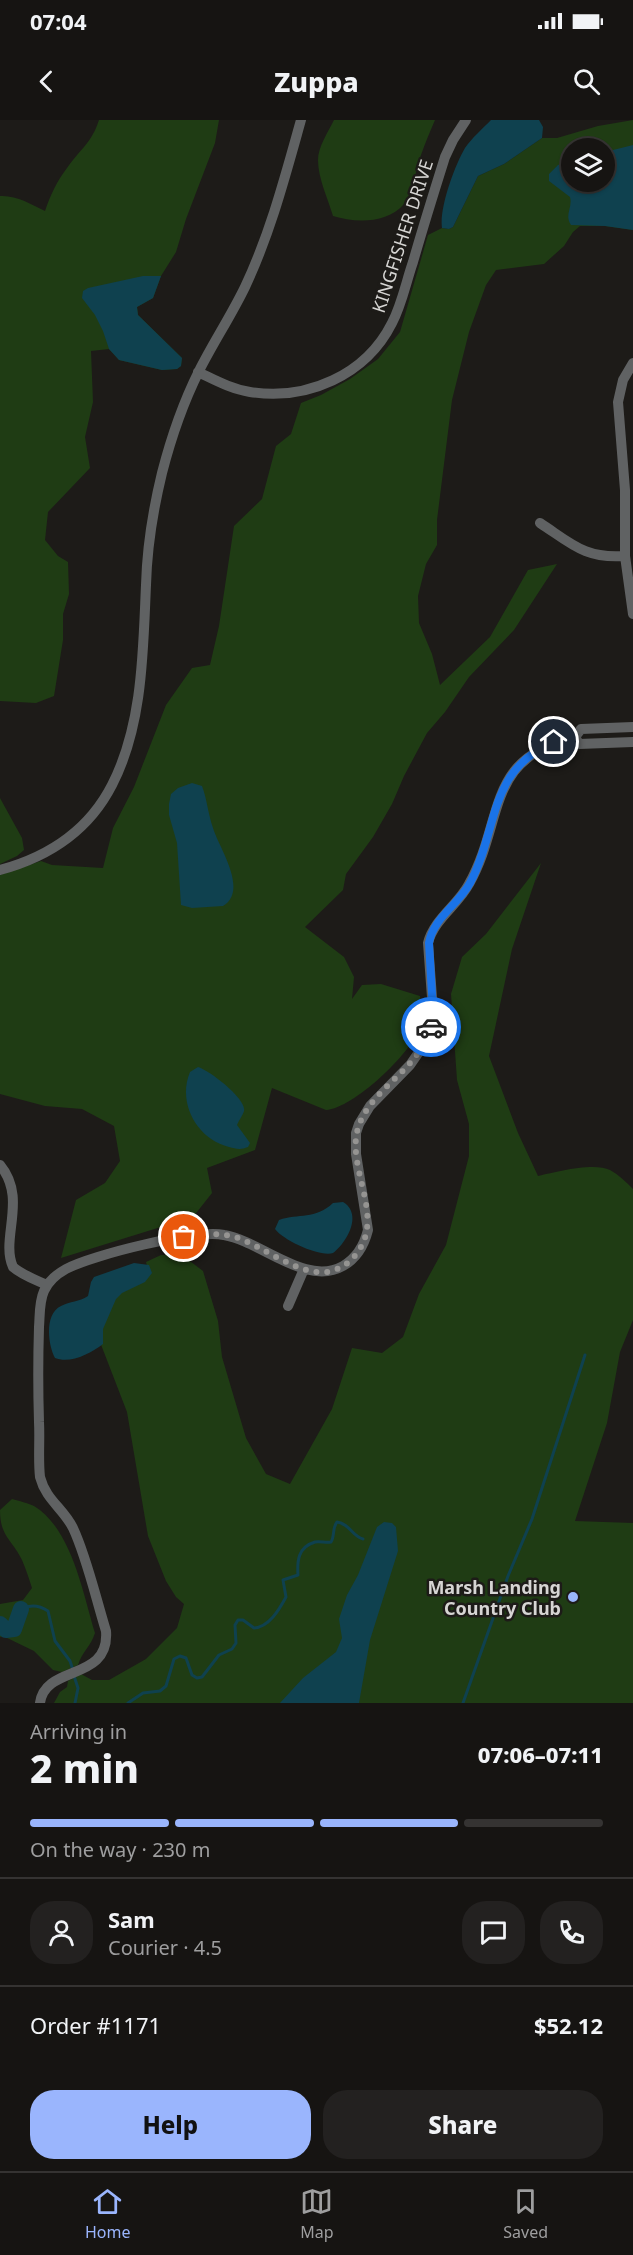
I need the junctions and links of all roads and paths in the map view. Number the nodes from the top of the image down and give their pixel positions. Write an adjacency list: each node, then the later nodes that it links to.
1 (301, 120): 4 (street)
2 (466, 120): 4 (street, KINGFISHER DRIVE)
3 (633, 363): 6 (street)
4 (198, 372): 13 (street)
5 (540, 523): 6 (street)
6 (625, 556): 7 (street)
7 (633, 614)
8 (633, 727): 9 (street)
9 (603, 728): 10 (street); 12 (street)
10 (575, 737): 12 (street); 15 (street)
11 (633, 742): 12 (street)
12 (604, 743)
13 (0, 870)
14 (0, 1165): 16 (street)
15 (304, 1269): 16 (street); 17 (street)
16 (47, 1285): 18 (street)
17 (288, 1306)
18 (40, 1703)

